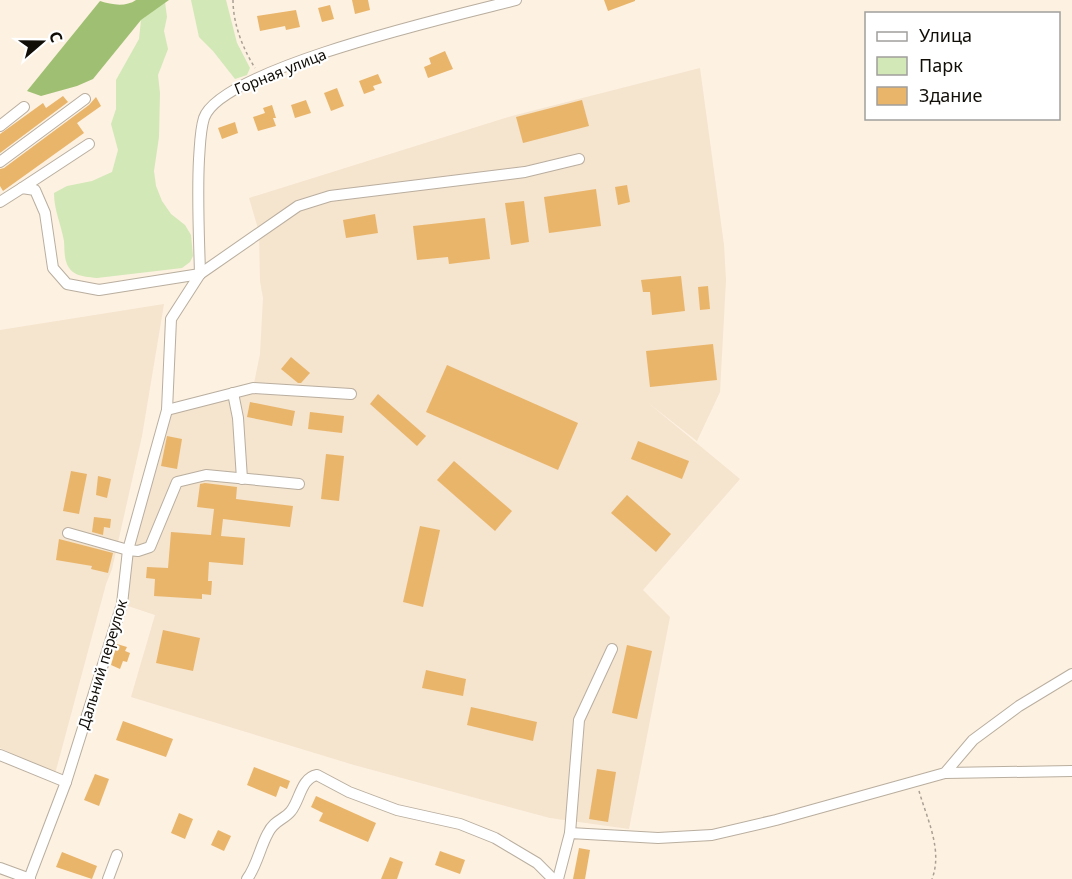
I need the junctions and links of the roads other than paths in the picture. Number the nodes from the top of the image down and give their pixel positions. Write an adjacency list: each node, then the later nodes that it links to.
1 (516, 0): 10 (street, Горная улица)
2 (85, 99): 7 (street)
3 (24, 107): 4 (street)
4 (0, 126)
5 (89, 144): 8 (street)
6 (579, 159): 10 (street)
7 (0, 162)
8 (22, 188): 9 (street); 10 (street)
9 (0, 202)
10 (200, 274): 13 (street, Дальний переулок)
11 (233, 393): 12 (street); 13 (street); 14 (street)
12 (351, 394)
13 (166, 410): 17 (street, Дальний переулок)
14 (242, 479): 15 (street); 17 (street)
15 (299, 484)
16 (68, 533): 17 (street)
17 (128, 550): 23 (street, Дальний переулок)
18 (612, 649): 24 (street)
19 (1072, 674): 22 (street)
20 (0, 755): 23 (street)
21 (1072, 771): 22 (street)
22 (945, 773): 24 (street)
23 (66, 782): 27 (street, Дальний переулок)
24 (570, 833): 31 (street)
25 (117, 855): 28 (street)
26 (0, 868): 27 (street)
27 (30, 879)
28 (108, 879)
29 (247, 879): 30 (street)
30 (553, 879)
31 (558, 879)

